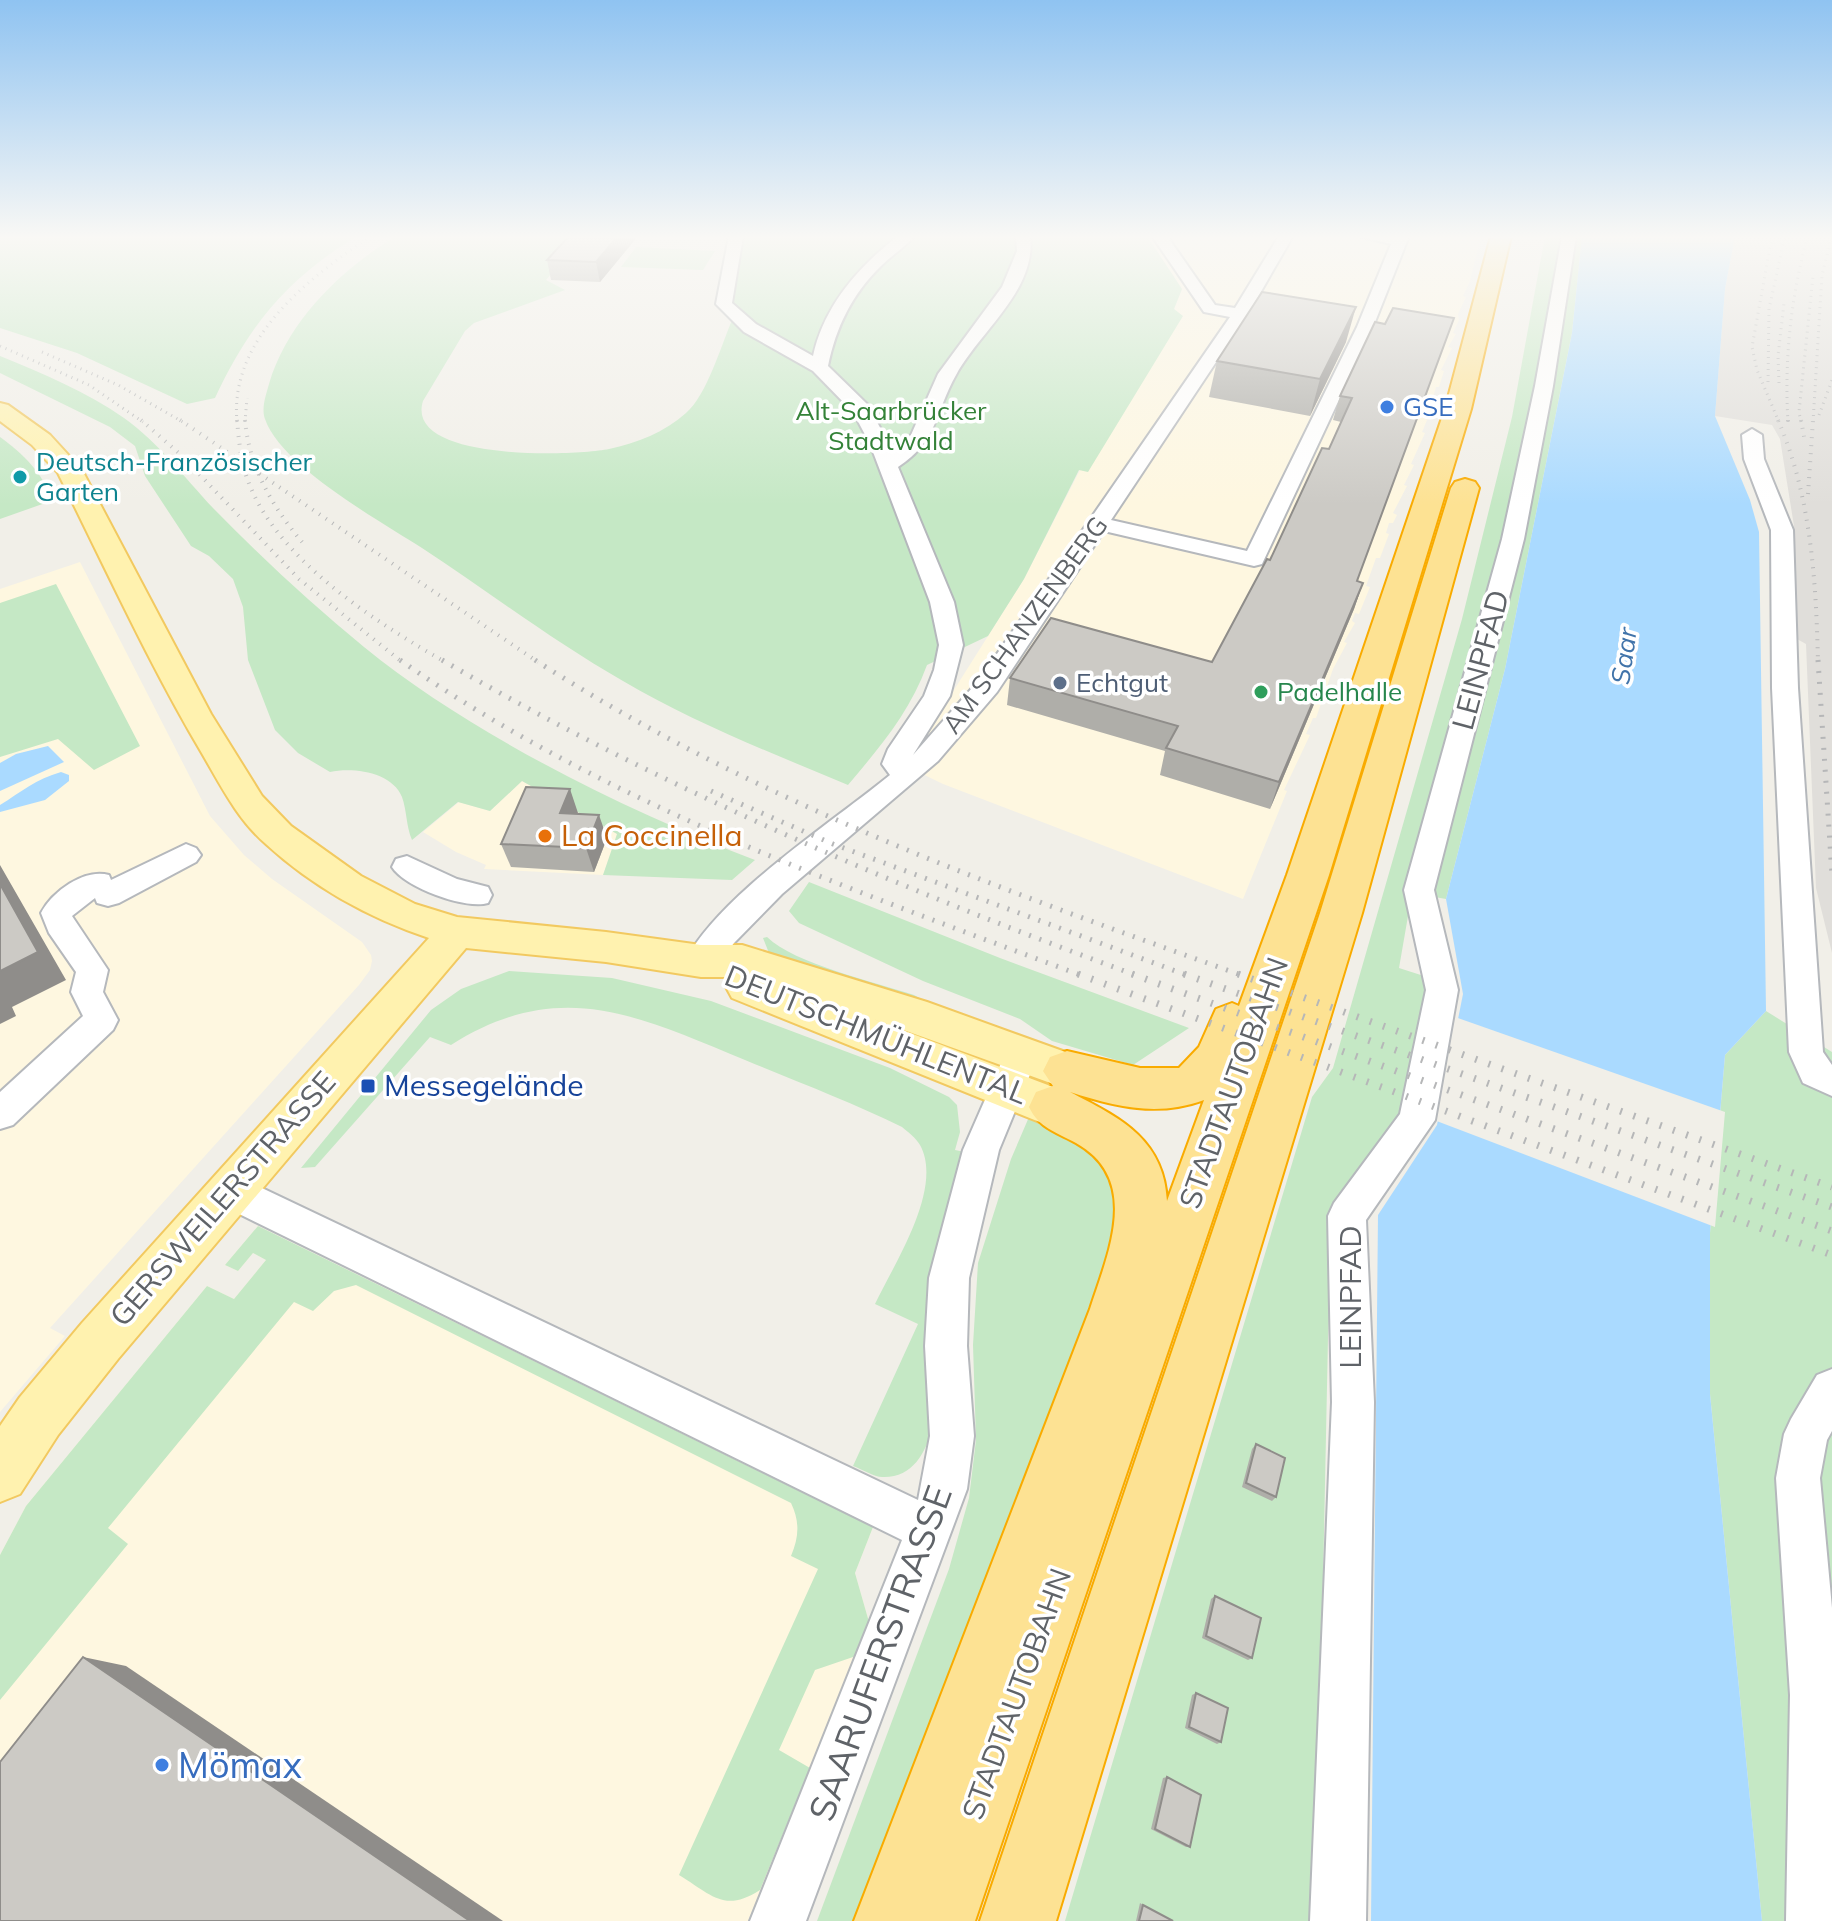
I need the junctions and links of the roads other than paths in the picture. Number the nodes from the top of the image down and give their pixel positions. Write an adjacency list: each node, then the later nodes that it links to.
1 (747, 326): 9 (street)
2 (831, 326): 9 (street)
3 (983, 326): 12 (street)
4 (1232, 326): 13 (street, AM SCHANZENBERG)
5 (1366, 326): 13 (street)
6 (1482, 326): 17 (highway, STADTAUTOBAHN)
7 (1498, 326): 31 (highway, STADTAUTOBAHN)
8 (1554, 326): 32 (street, LEINPFAD)
9 (819, 367): 12 (street)
10 (0, 410): 19 (main road, DEUTSCHMÜHLENTAL)
11 (1752, 435): 22 (street)
12 (887, 465): 14 (street)
13 (1098, 523): 14 (street, AM SCHANZENBERG)
14 (906, 776): 20 (street, AM SCHANZENBERG)
15 (186, 855): 23 (street)
16 (407, 867): 18 (street)
17 (1308, 875): 21 (highway); 30 (highway, STADTAUTOBAHN)
18 (477, 895)
19 (457, 932): 20 (main road, DEUTSCHMÜHLENTAL); 24 (main road, GERSWEILERSTRASSE)
20 (701, 961): 21 (main road, DEUTSCHMÜHLENTAL)
21 (1037, 1080): 27 (street, SAARUFERSTRASSE); 29 (highway)
22 (1832, 1081)
23 (0, 1114)
24 (230, 1191): 26 (main road, GERSWEILERSTRASSE); 27 (street)
25 (1832, 1390): 33 (street)
26 (0, 1474)
27 (931, 1530): 28 (street, SAARUFERSTRASSE)
28 (778, 1921)
29 (892, 1921)
30 (937, 1921)
31 (1018, 1921)
32 (1338, 1921)
33 (1814, 1921)

